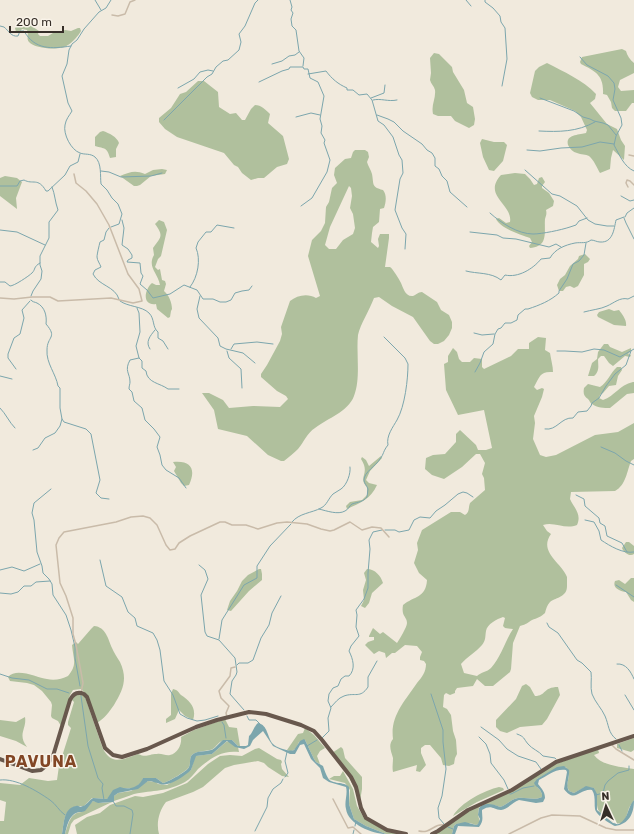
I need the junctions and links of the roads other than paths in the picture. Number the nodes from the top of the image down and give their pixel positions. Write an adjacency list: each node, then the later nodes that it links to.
1 (135, 0): 2 (street)
2 (112, 15)
3 (629, 155): 4 (street)
4 (634, 156)
5 (74, 174): 8 (street)
6 (634, 184): 7 (street)
7 (628, 187)
8 (0, 298)
9 (388, 538): 11 (street)
10 (235, 667): 12 (street)
11 (82, 693): 12 (highway); 15 (highway)
12 (227, 717): 22 (highway)
13 (634, 736): 14 (highway)
14 (611, 744): 16 (street); 18 (highway)
15 (0, 759)
16 (634, 760)
17 (333, 799): 21 (street)
18 (446, 826): 20 (street); 23 (highway)
19 (634, 830): 24 (street)
20 (419, 831)
21 (361, 834)
22 (406, 834)
23 (432, 834)
24 (509, 834)

